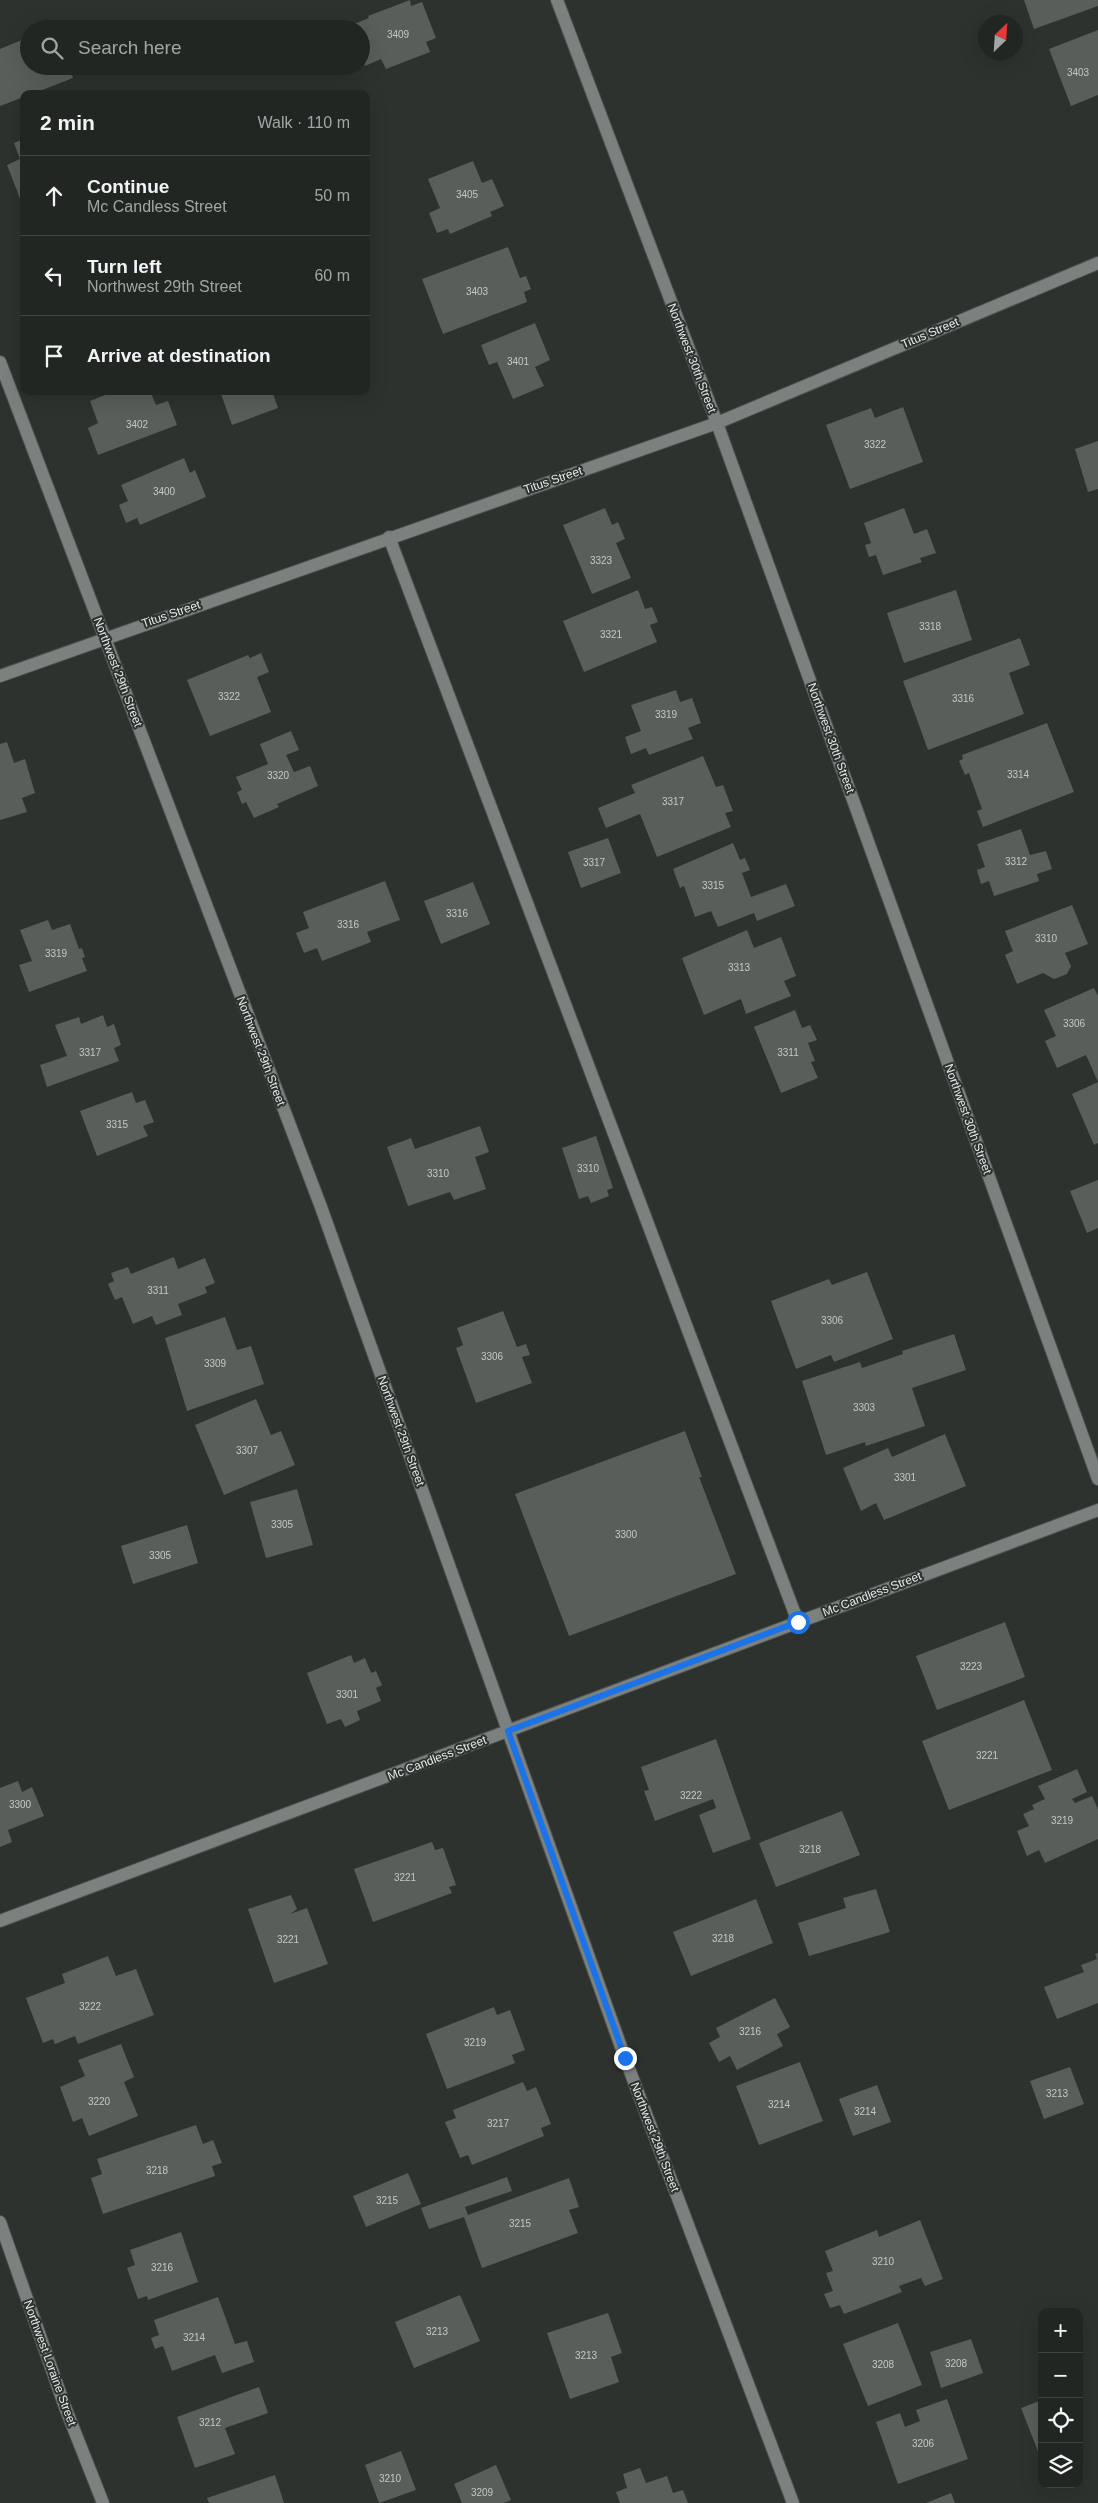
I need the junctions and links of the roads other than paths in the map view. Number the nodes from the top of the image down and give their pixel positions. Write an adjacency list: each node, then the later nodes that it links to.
1 (557, 0): 4 (street, Northwest 30th Street)
2 (1098, 262): 4 (street, Titus Street)
3 (0, 362): 6 (street, Northwest 29th Street)
4 (717, 423): 5 (street, Titus Street); 8 (street, Northwest 30th Street)
5 (389, 537): 6 (street, Titus Street); 10 (street)
6 (104, 637): 7 (street, Titus Street); 11 (street, Northwest 29th Street)
7 (0, 676)
8 (1098, 1479)
9 (1098, 1510): 10 (street, Mc Candless Street)
10 (798, 1622): 11 (street, Mc Candless Street)
11 (508, 1731): 12 (street, Mc Candless Street); 15 (street, Northwest 29th Street)
12 (0, 1921)
13 (0, 2222): 14 (street, Northwest Loraine Street)
14 (103, 2503)
15 (793, 2503)

